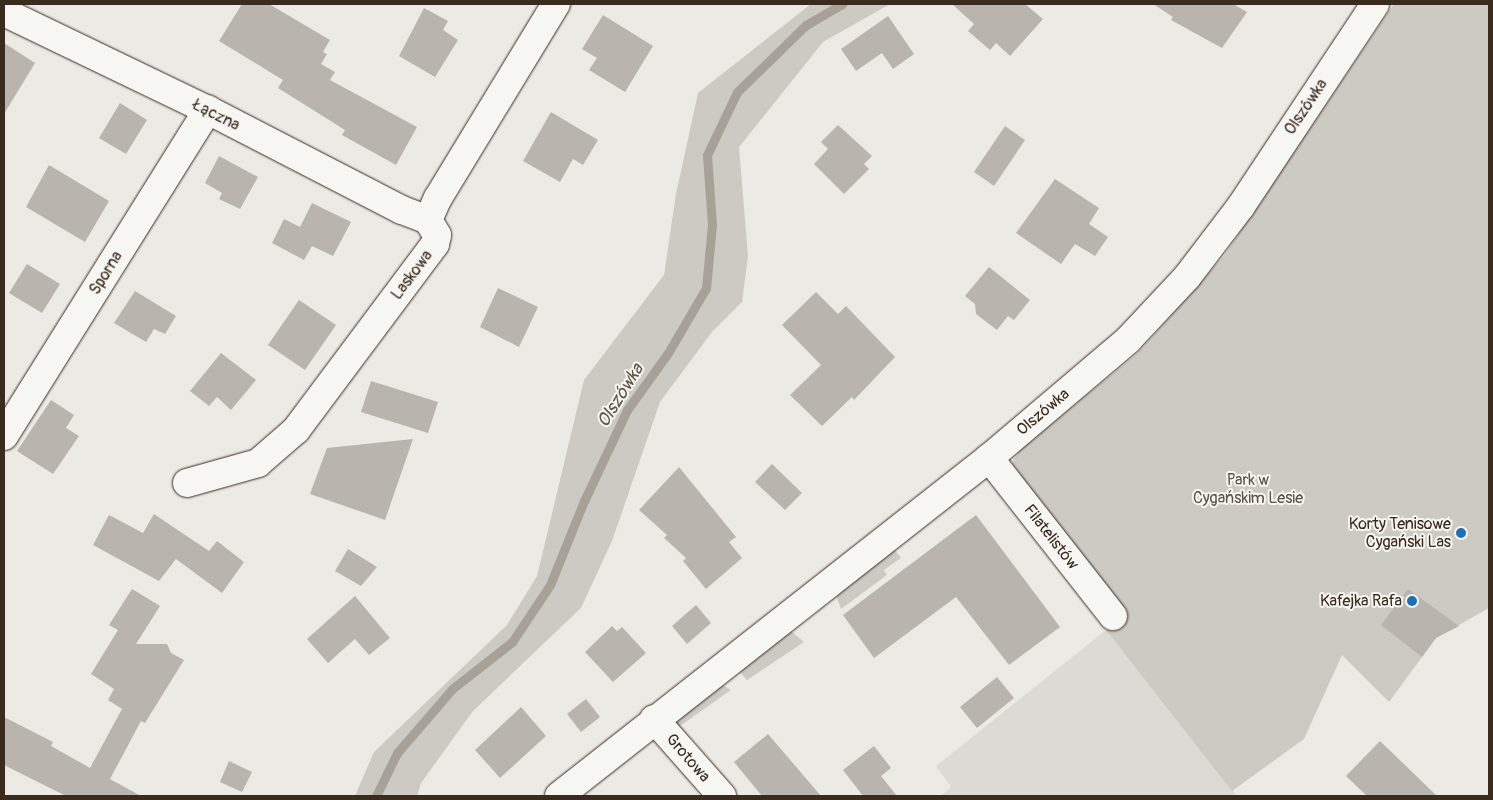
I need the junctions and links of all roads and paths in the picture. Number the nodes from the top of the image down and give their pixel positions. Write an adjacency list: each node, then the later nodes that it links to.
1 (556, 4): 5 (street)
2 (1375, 4): 7 (street, Olszówka)
3 (4, 12): 4 (street, Łączna)
4 (208, 110): 5 (street, Łączna); 6 (street, Sporna)
5 (428, 220): 8 (street, Laskowa)
6 (4, 436)
7 (988, 458): 9 (street, Filatelistów); 10 (street, Olszówka)
8 (188, 482)
9 (1113, 616)
10 (654, 719): 11 (street, Olszówka); 12 (street, Grotowa)
11 (559, 796)
12 (722, 796)

